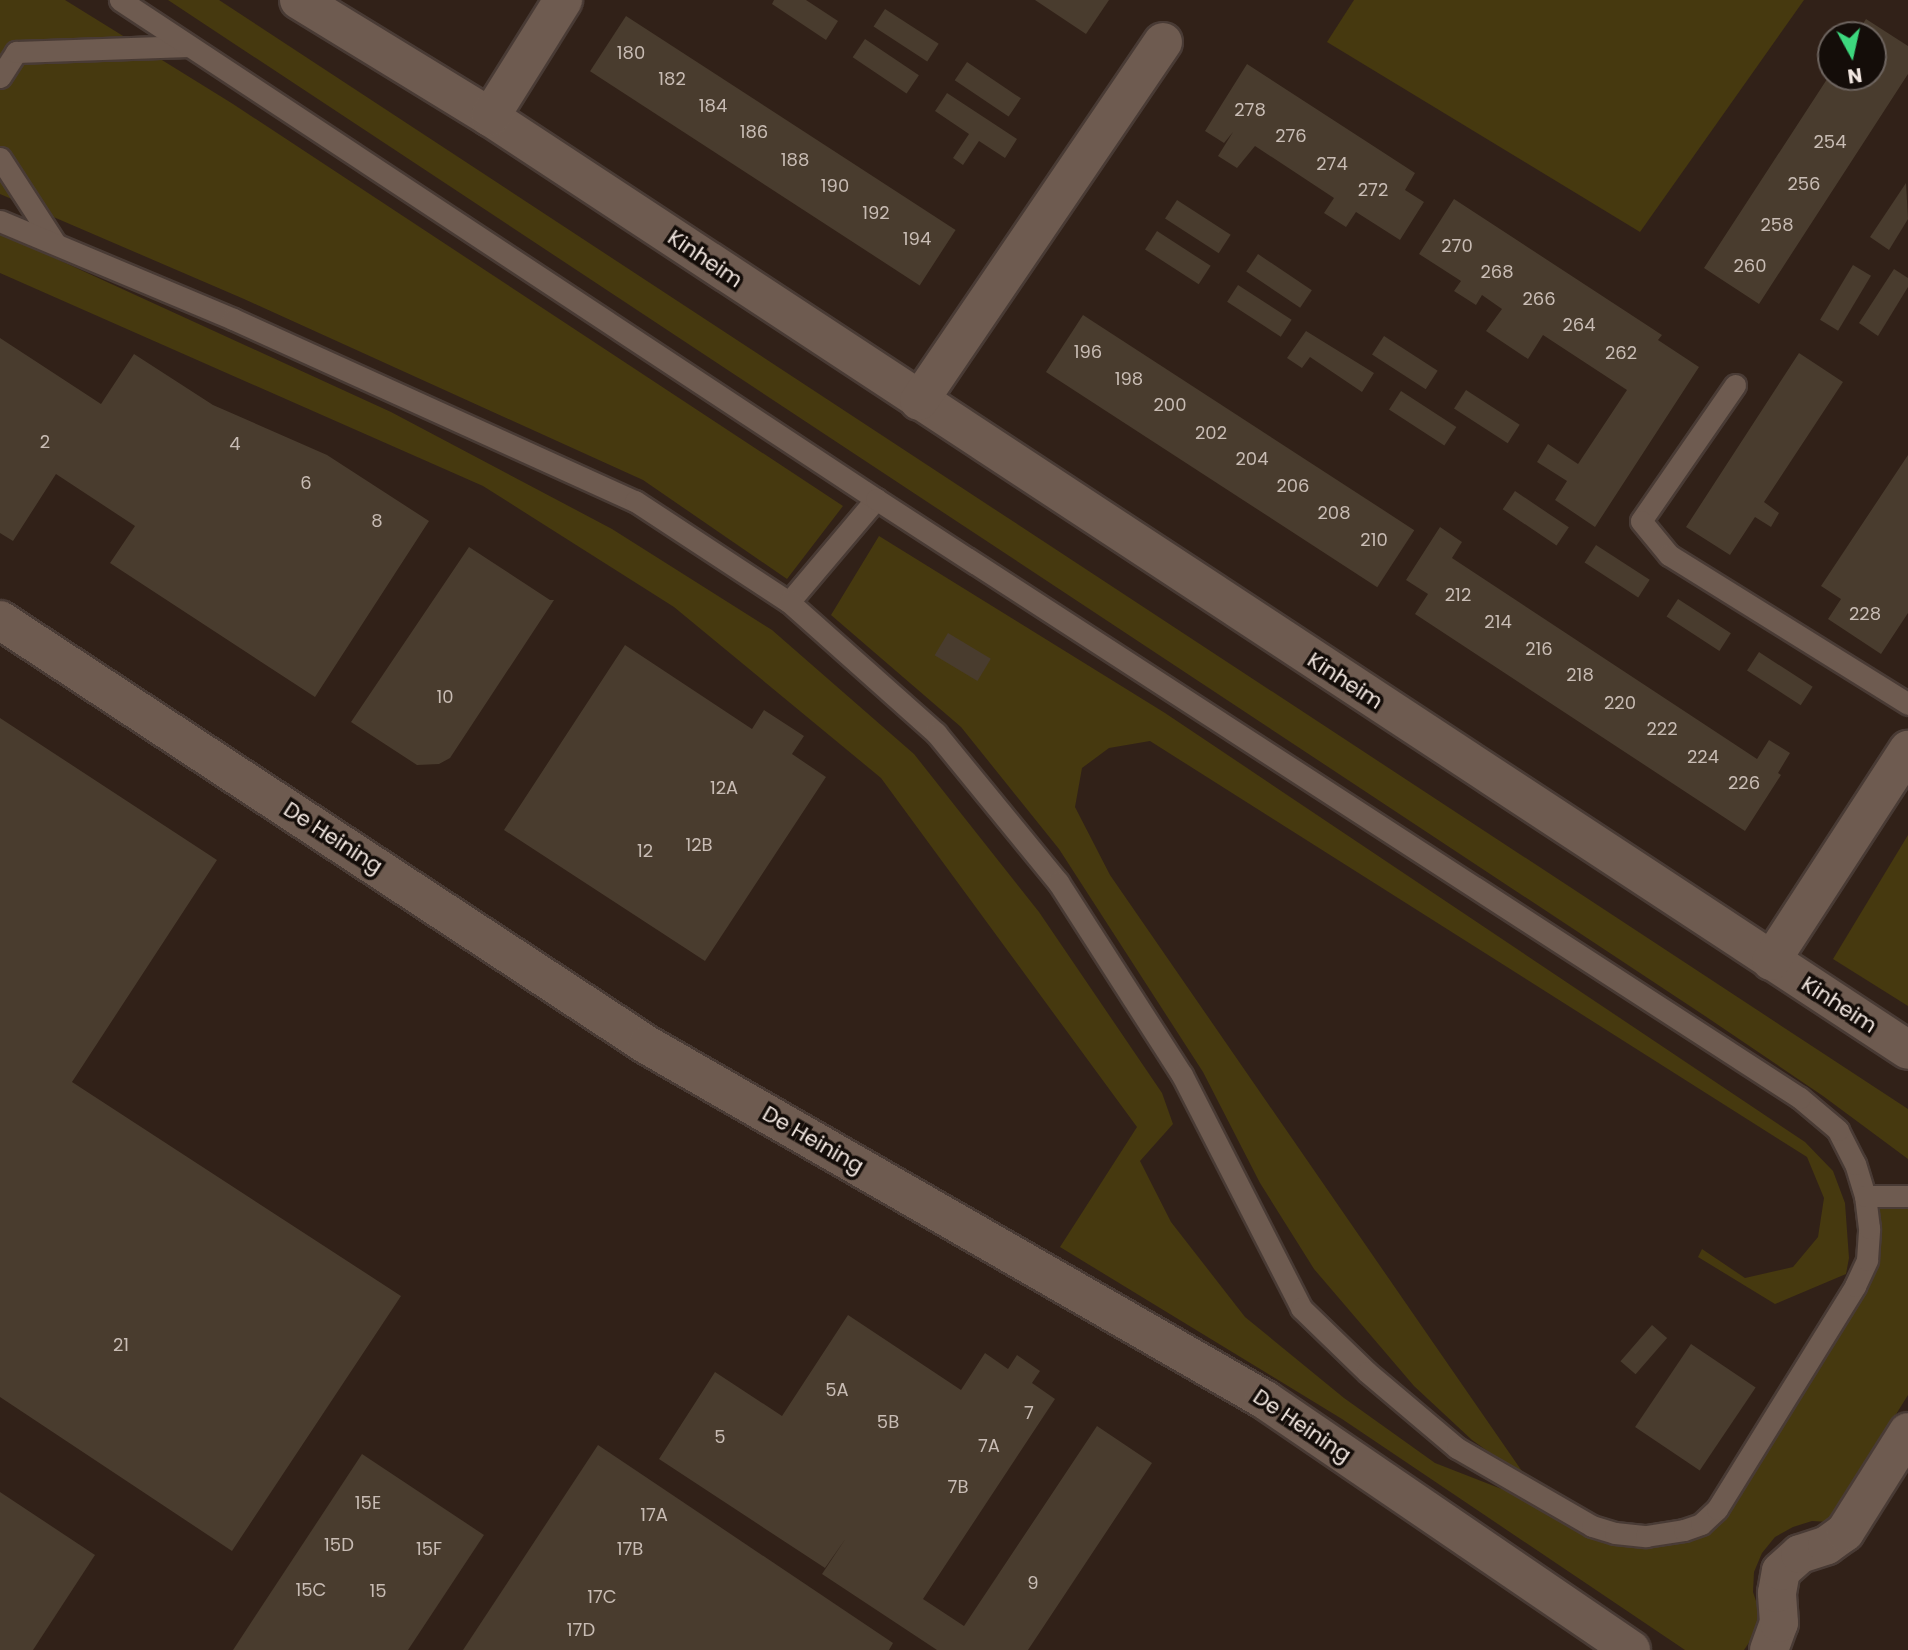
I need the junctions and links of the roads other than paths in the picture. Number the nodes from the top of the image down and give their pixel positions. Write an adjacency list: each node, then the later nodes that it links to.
1 (120, 0): 5 (lane)
2 (299, 0): 7 (street, Kinheim)
3 (563, 0): 7 (street)
4 (1163, 42): 12 (street)
5 (189, 46): 6 (lane); 13 (lane)
6 (0, 77)
7 (490, 117): 12 (street, Kinheim)
8 (0, 158): 10 (lane)
9 (0, 221): 10 (lane)
10 (55, 243): 14 (lane)
11 (1735, 385): 16 (lane)
12 (919, 401): 18 (street, Kinheim)
13 (876, 499): 14 (lane); 20 (lane)
14 (789, 602): 20 (lane)
15 (0, 620): 23 (street, De Heining)
16 (1908, 704)
17 (1908, 750): 18 (street)
18 (1771, 961): 19 (street, Kinheim)
19 (1908, 1050)
20 (1865, 1196): 21 (lane)
21 (1908, 1196)
22 (1908, 1432): 24 (street)
23 (1631, 1650)
24 (1769, 1650)

